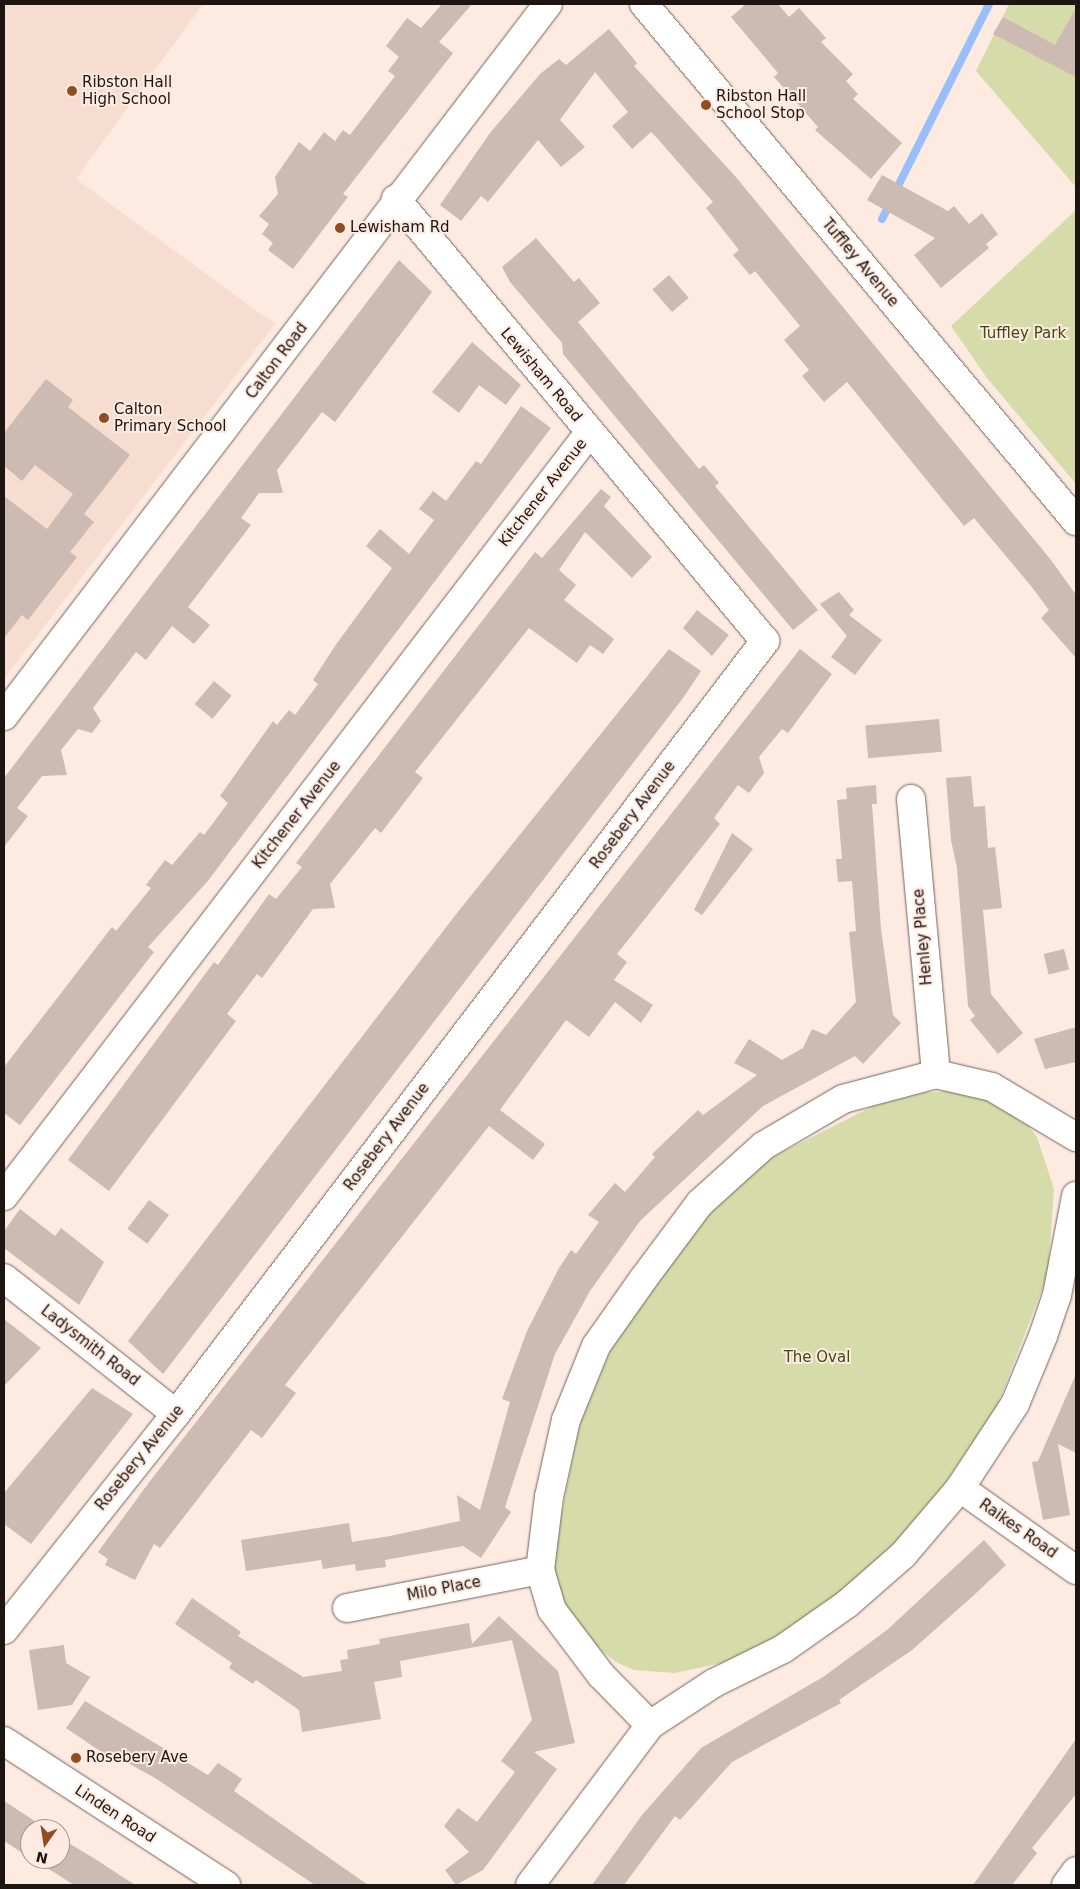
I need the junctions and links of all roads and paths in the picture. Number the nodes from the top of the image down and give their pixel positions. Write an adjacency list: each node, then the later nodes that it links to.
1 (548, 4): 3 (street, Calton Road)
2 (644, 4): 5 (street, Tuffley Avenue)
3 (396, 199): 4 (street, Lewisham Road); 7 (street, Calton Road)
4 (589, 433): 6 (street, Lewisham Road); 11 (street, Kitchener Avenue)
5 (1076, 521)
6 (765, 641): 14 (street, Rosebery Avenue)
7 (4, 716)
8 (911, 799): 9 (street, Henley Place)
9 (936, 1074): 10 (street); 16 (street)
10 (1076, 1137)
11 (4, 1196)
12 (1076, 1196): 15 (street)
13 (4, 1278): 14 (street, Ladysmith Road)
14 (176, 1414): 19 (street, Rosebery Avenue)
15 (960, 1488): 17 (street, Raikes Road); 20 (street)
16 (540, 1570): 18 (street, Milo Place); 20 (street)
17 (1076, 1570)
18 (347, 1608)
19 (4, 1630)
20 (650, 1726): 24 (street)
21 (4, 1741): 23 (street, Linden Road)
22 (1076, 1871): 25 (street)
23 (226, 1885)
24 (530, 1885)
25 (1066, 1885)

